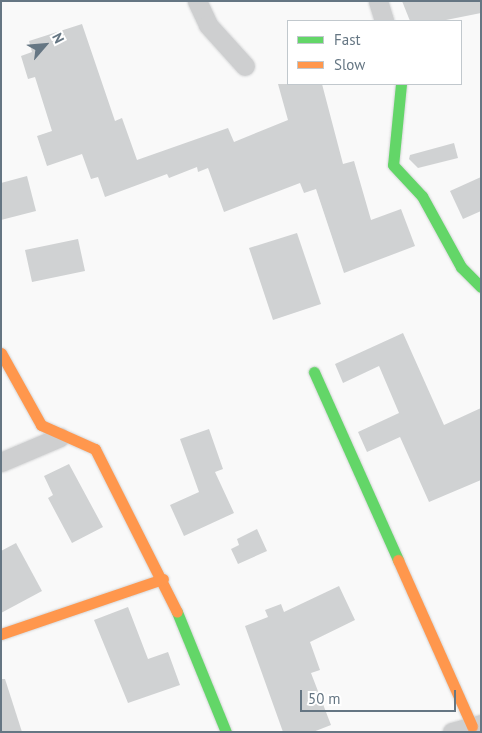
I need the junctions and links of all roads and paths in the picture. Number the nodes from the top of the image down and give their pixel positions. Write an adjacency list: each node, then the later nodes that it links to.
1 (198, 1): 4 (street)
2 (378, 1): 3 (street)
3 (384, 20)
4 (245, 66)
5 (401, 85): 6 (street)
6 (481, 287)
7 (1, 353): 9 (street)
8 (314, 372): 13 (street)
9 (60, 437): 10 (street); 11 (street)
10 (1, 462)
11 (163, 579): 12 (street); 14 (street)
12 (1, 634)
13 (477, 725): 15 (street)
14 (226, 732)
15 (452, 732)

